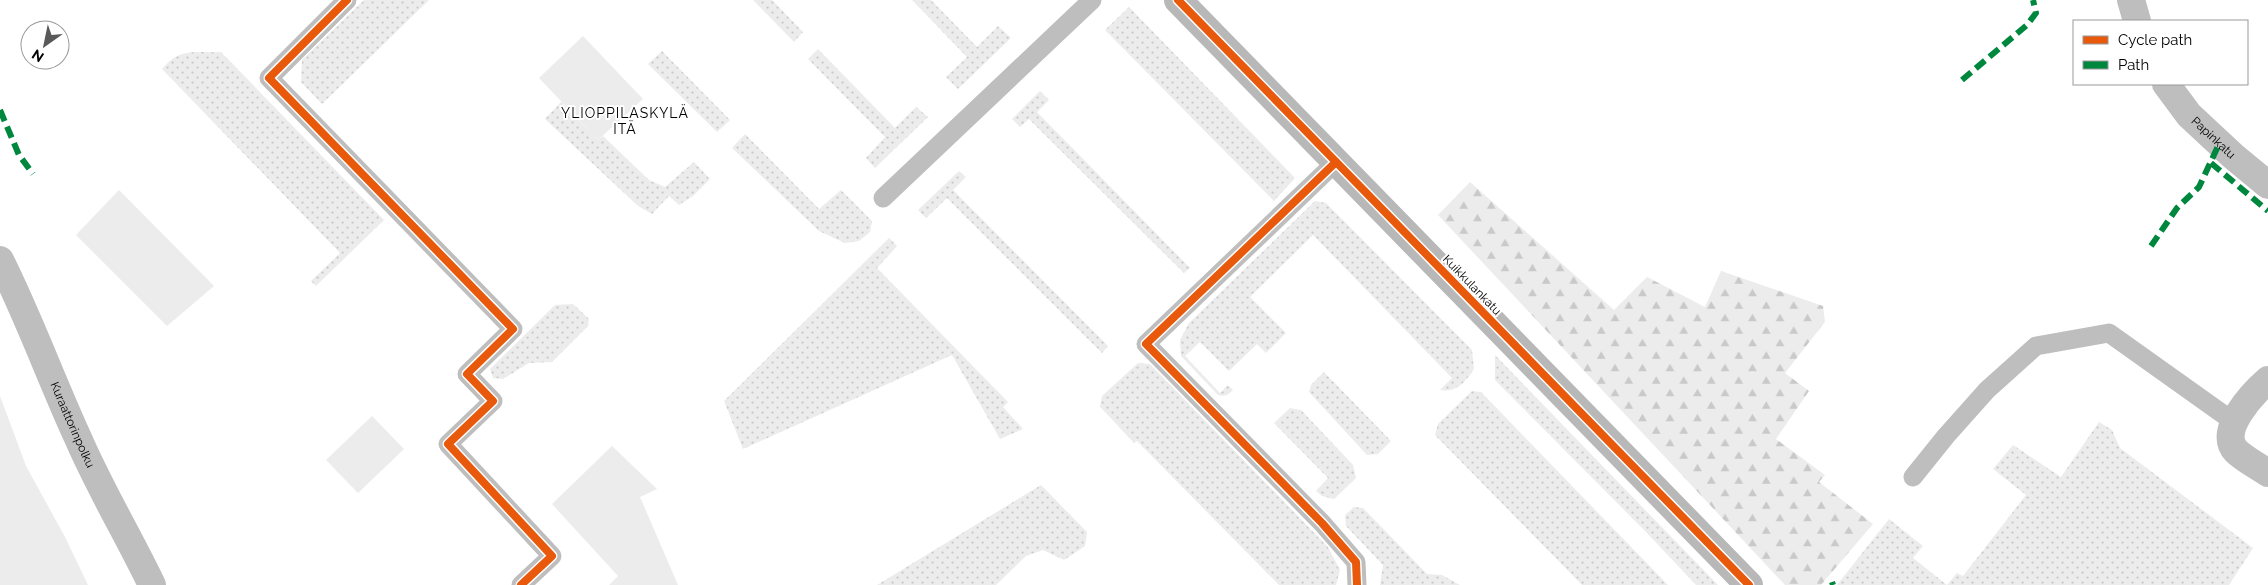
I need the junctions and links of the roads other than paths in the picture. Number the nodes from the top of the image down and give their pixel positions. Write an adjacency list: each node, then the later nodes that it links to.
1 (347, 0): 16 (lane)
2 (1092, 0): 9 (lane)
3 (1178, 0): 7 (street, Kuikkulankatu)
4 (2131, 0): 5 (street)
5 (2137, 20)
6 (2167, 85): 8 (street, Papinkatu)
7 (1336, 162): 17 (lane); 18 (street, Kuikkulankatu)
8 (2268, 185)
9 (883, 198)
10 (0, 260): 15 (street, Kuraattorinpolku)
11 (2268, 380): 12 (street)
12 (2234, 422): 13 (street); 14 (lane)
13 (2268, 473)
14 (1913, 477)
15 (152, 585)
16 (521, 585)
17 (1357, 585)
18 (1749, 585)

